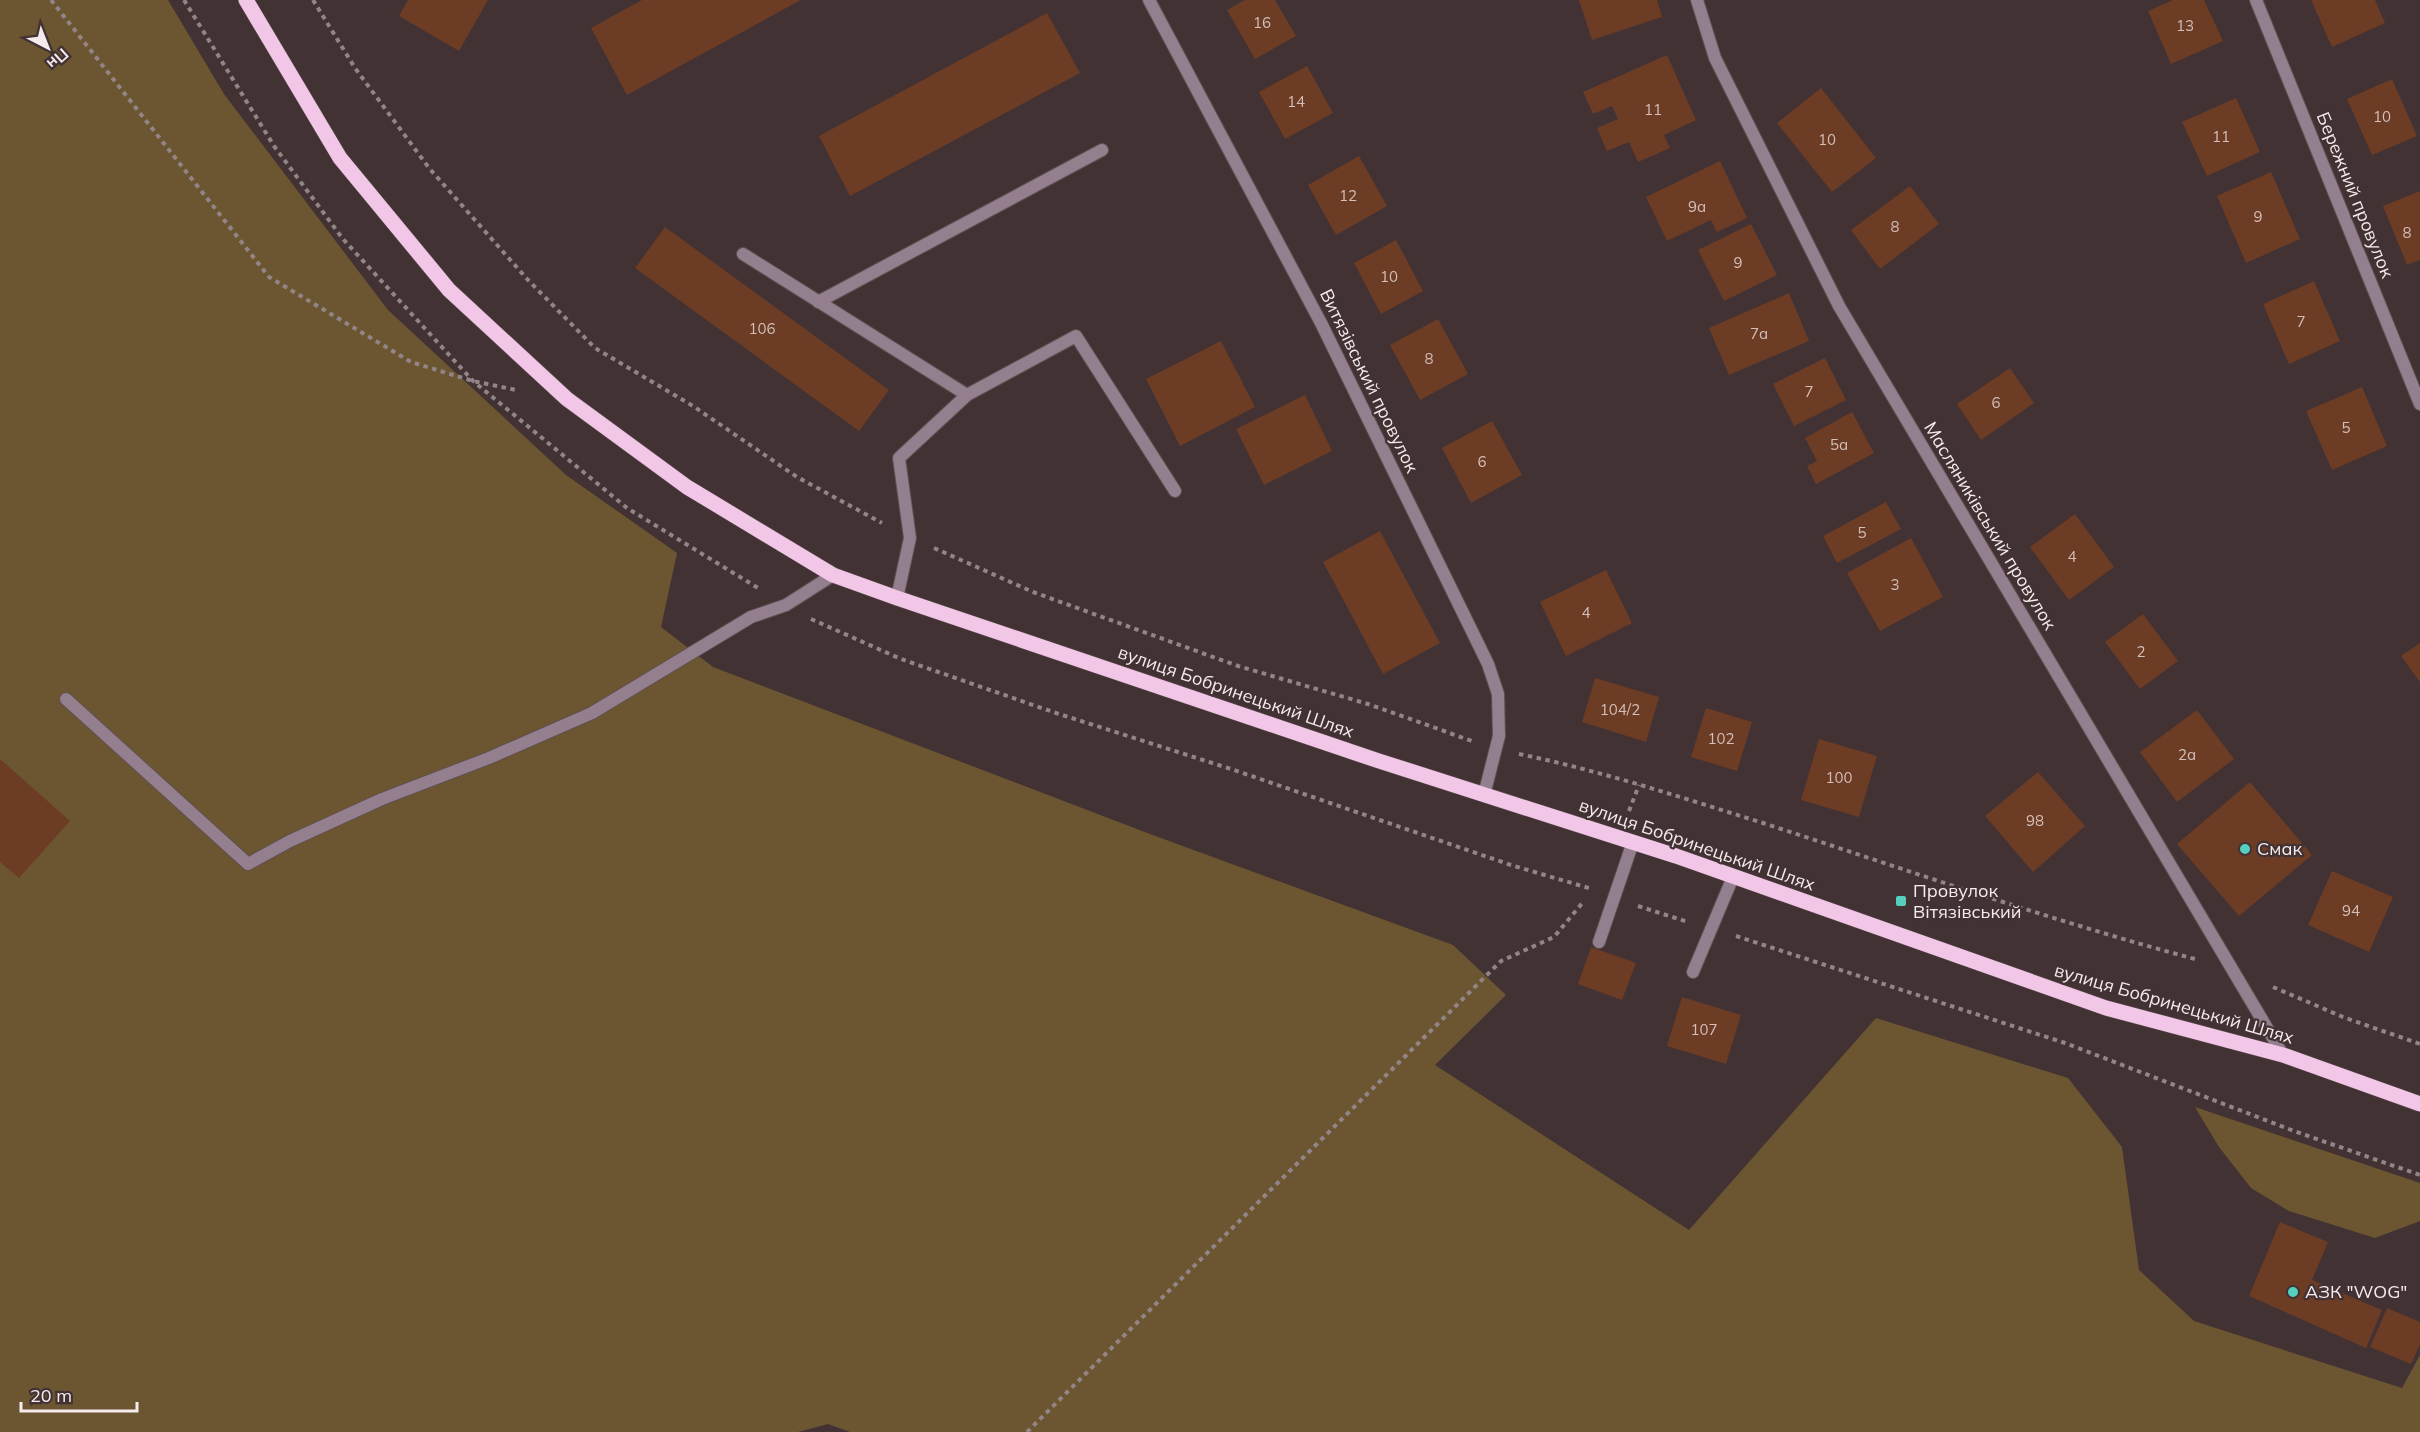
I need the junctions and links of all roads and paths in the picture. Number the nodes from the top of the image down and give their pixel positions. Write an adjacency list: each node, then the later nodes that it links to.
1 (51, 0): 10 (path)
2 (246, 0): 15 (main road, вулиця Бобринецький Шлях)
3 (313, 0): 14 (path)
4 (1149, 0): 19 (street, Витязівський провулок)
5 (1697, 0): 26 (street, Масляниківський провулок)
6 (2256, 0): 12 (street, Бережний провулок)
7 (1102, 150): 9 (street)
8 (743, 254): 9 (street)
9 (818, 302): 11 (street)
10 (520, 390)
11 (967, 396): 13 (street); 14 (street)
12 (2420, 404)
13 (1175, 491)
14 (910, 538): 16 (street); 19 (path)
15 (833, 574): 16 (main road, вулиця Бобринецький Шлях); 17 (street)
16 (897, 598): 20 (main road, вулиця Бобринецький Шлях)
17 (786, 605): 18 (street); 32 (path)
18 (66, 699)
19 (1496, 750): 20 (street, Витязівський провулок); 26 (path)
20 (1485, 795): 21 (main road, вулиця Бобринецький Шлях)
21 (1633, 842): 22 (main road, вулиця Бобринецький Шлях); 23 (street)
22 (1733, 877): 24 (street); 29 (main road, вулиця Бобринецький Шлях)
23 (1616, 898): 24 (path); 25 (street)
24 (1710, 928): 27 (street); 31 (path)
25 (1599, 942)
26 (2230, 969): 28 (path); 29 (street, Масляниківський провулок)
27 (1693, 972)
28 (2420, 1044)
29 (2283, 1056): 30 (main road, вулиця Бобринецький Шлях)
30 (2420, 1104)
31 (2420, 1175)
32 (1027, 1432)

